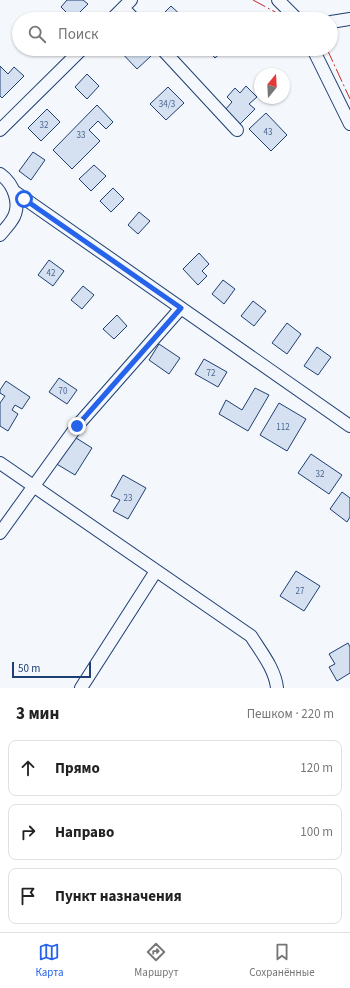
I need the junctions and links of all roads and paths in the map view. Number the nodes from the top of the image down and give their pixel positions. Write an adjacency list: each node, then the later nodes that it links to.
1 (278, 0): 4 (street)
2 (127, 4): 3 (street)
3 (119, 12)
4 (290, 12)
5 (350, 19): 6 (street)
6 (338, 21)
7 (75, 56): 11 (street)
8 (168, 56): 12 (street)
9 (316, 56): 10 (street)
10 (350, 124)
11 (0, 130)
12 (237, 130)
13 (1, 174): 14 (street)
14 (15, 192): 15 (street); 16 (street)
15 (0, 235)
16 (181, 308): 17 (street); 19 (street)
17 (350, 426)
18 (0, 463): 19 (street)
19 (33, 488): 20 (street); 21 (street)
20 (0, 533)
21 (156, 571): 22 (street); 23 (street)
22 (81, 688)
23 (277, 688)

